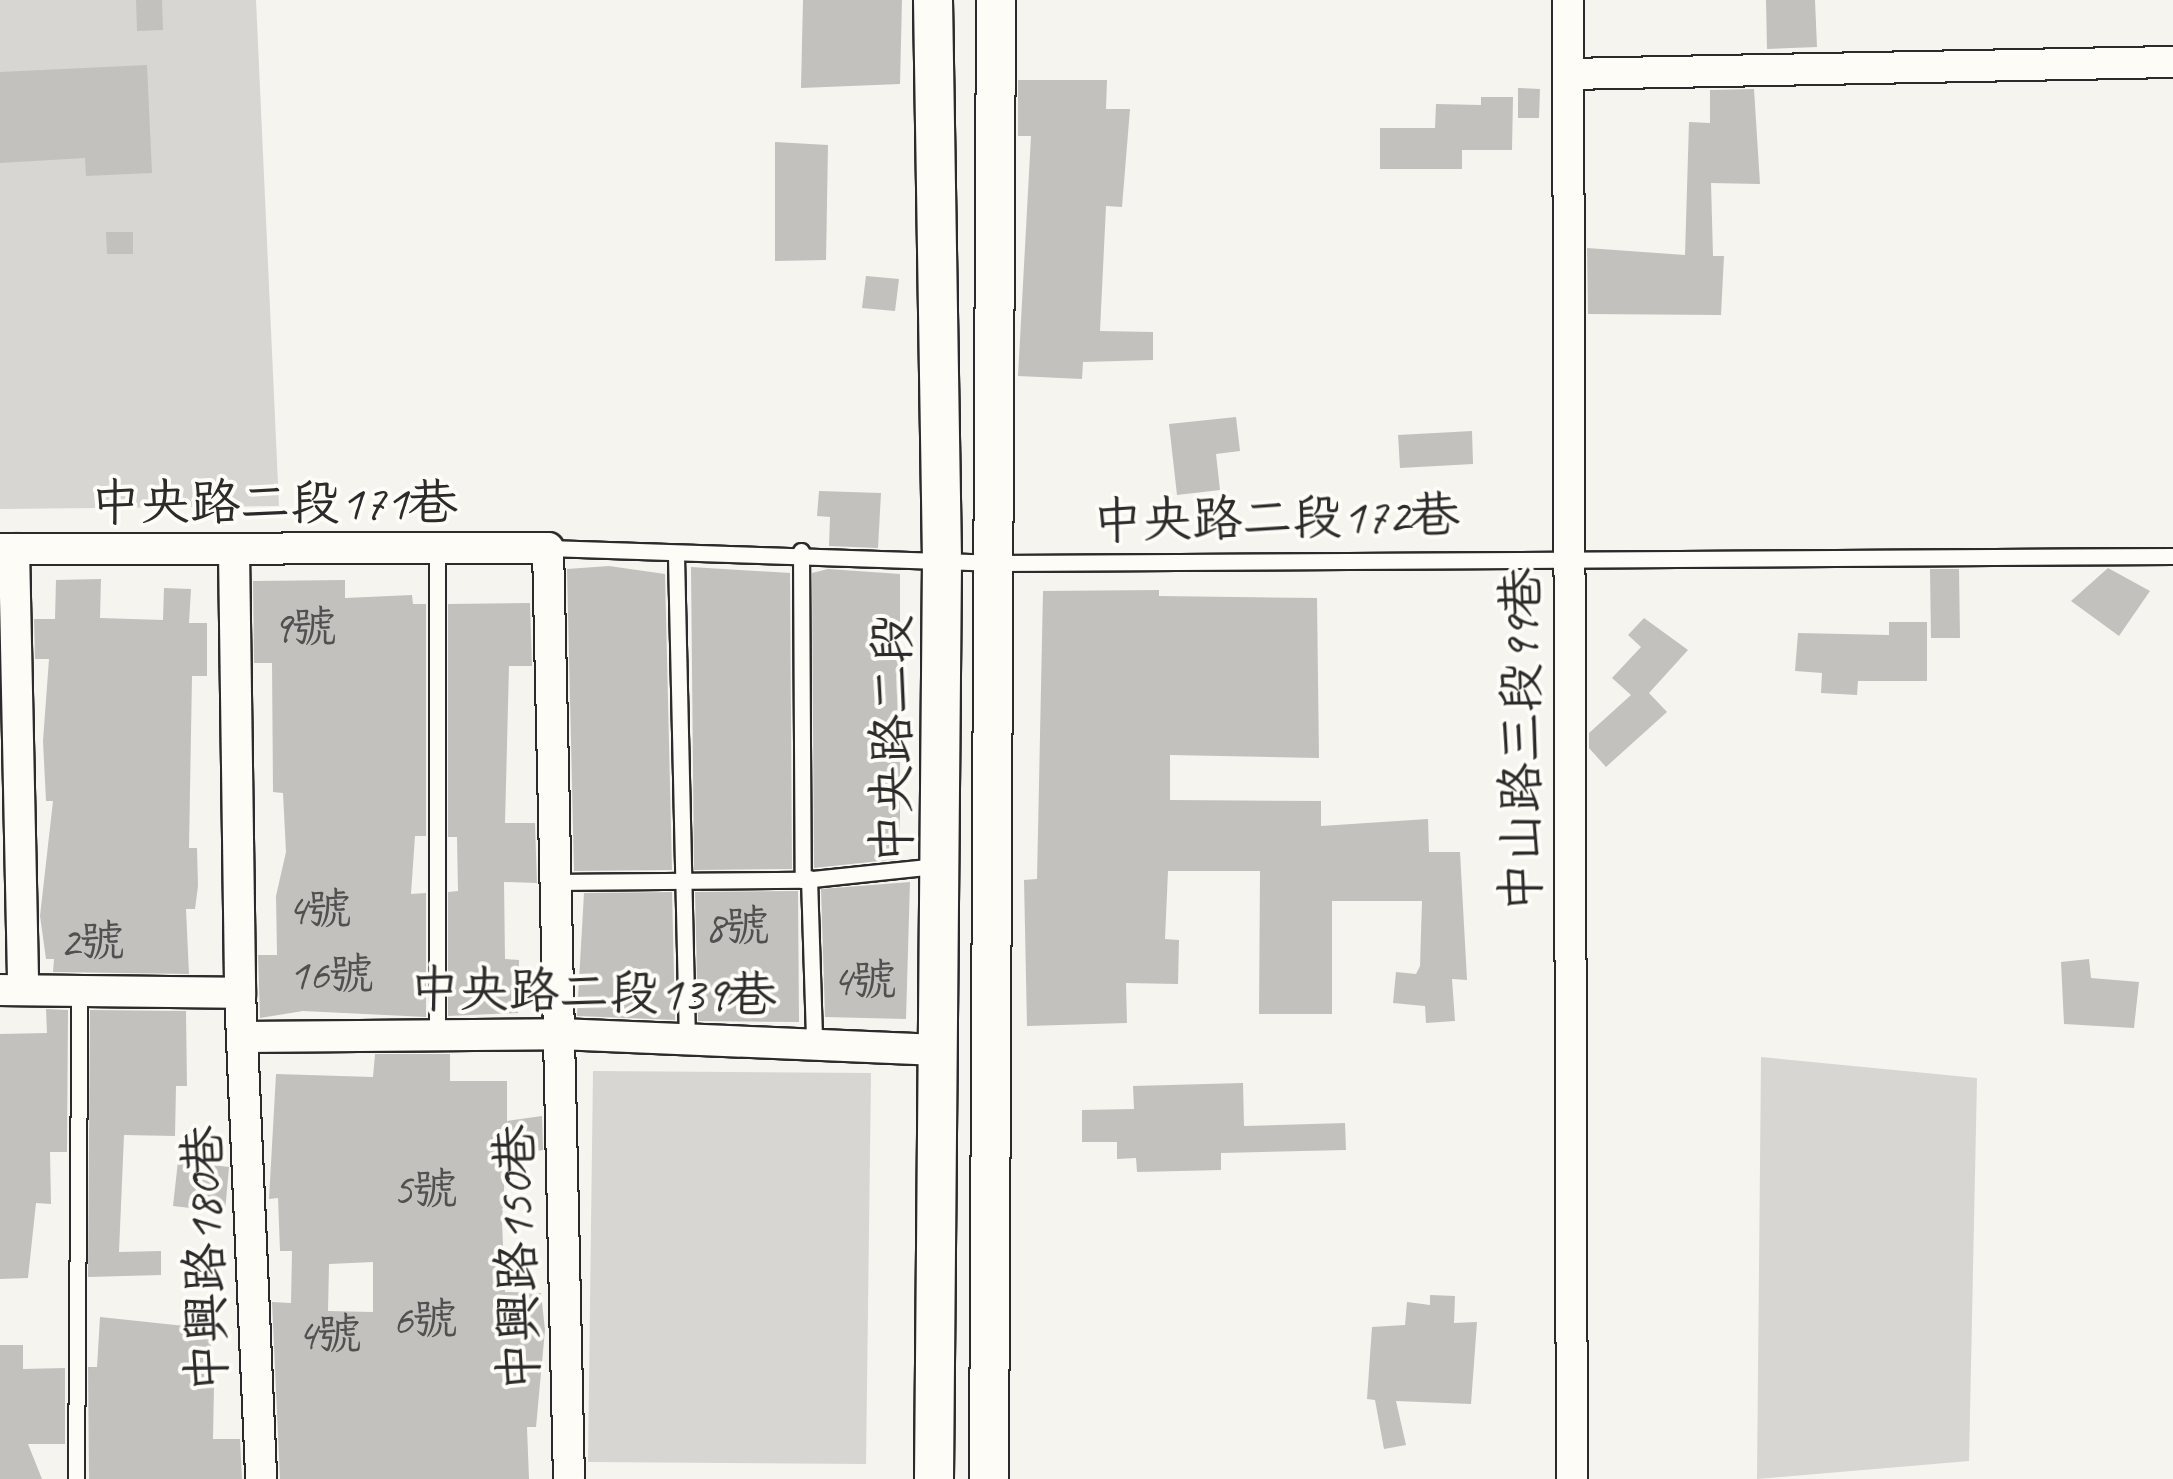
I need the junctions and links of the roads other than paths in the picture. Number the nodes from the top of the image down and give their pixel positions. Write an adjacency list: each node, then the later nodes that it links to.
1 (933, 0): 14 (street, 中央路二段)
2 (996, 0): 15 (street, 中央路二段)
3 (1568, 0): 5 (street, 中山路三段99巷)
4 (2173, 62): 5 (street)
5 (1568, 74): 11 (street, 中山路三段99巷)
6 (548, 548): 10 (street, 中央路二段171巷); 12 (lane, 中央路二段172巷); 19 (street, 中興路150巷)
7 (7, 549): 8 (street, 中央路二段171巷); 20 (street)
8 (234, 552): 10 (street, 中央路二段171巷); 22 (street, 中興路180巷)
9 (801, 552): 12 (lane, 中央路二段172巷); 14 (lane, 中央路二段172巷); 18 (lane)
10 (438, 554): 25 (lane)
11 (1567, 554): 13 (lane, 中央路二段172巷); 15 (lane, 中央路二段172巷); 34 (street, 中山路三段99巷)
12 (676, 556): 17 (lane)
13 (2173, 556)
14 (942, 561): 15 (lane, 中央路二段172巷); 16 (street, 中央路二段)
15 (993, 563): 33 (street, 中央路二段)
16 (941, 866): 18 (lane); 28 (street, 中央路二段)
17 (683, 878): 18 (lane); 19 (lane); 27 (lane)
18 (806, 879): 26 (lane)
19 (552, 882): 23 (street, 中興路150巷)
20 (12, 989): 21 (street)
21 (79, 993): 22 (street); 29 (lane)
22 (240, 993): 24 (street, 中興路180巷)
23 (559, 1034): 25 (street, 中央路二段139巷); 27 (street, 中央路二段139巷); 31 (street, 中興路150巷)
24 (245, 1037): 25 (street, 中央路二段139巷); 30 (street, 中興路180巷)
25 (437, 1037)
26 (814, 1041): 27 (street, 中央路二段139巷); 28 (street, 中央路二段139巷)
27 (687, 1043)
28 (939, 1050): 32 (street, 中央路二段)
29 (76, 1479)
30 (261, 1479)
31 (569, 1479)
32 (934, 1479)
33 (989, 1479)
34 (1572, 1479)

